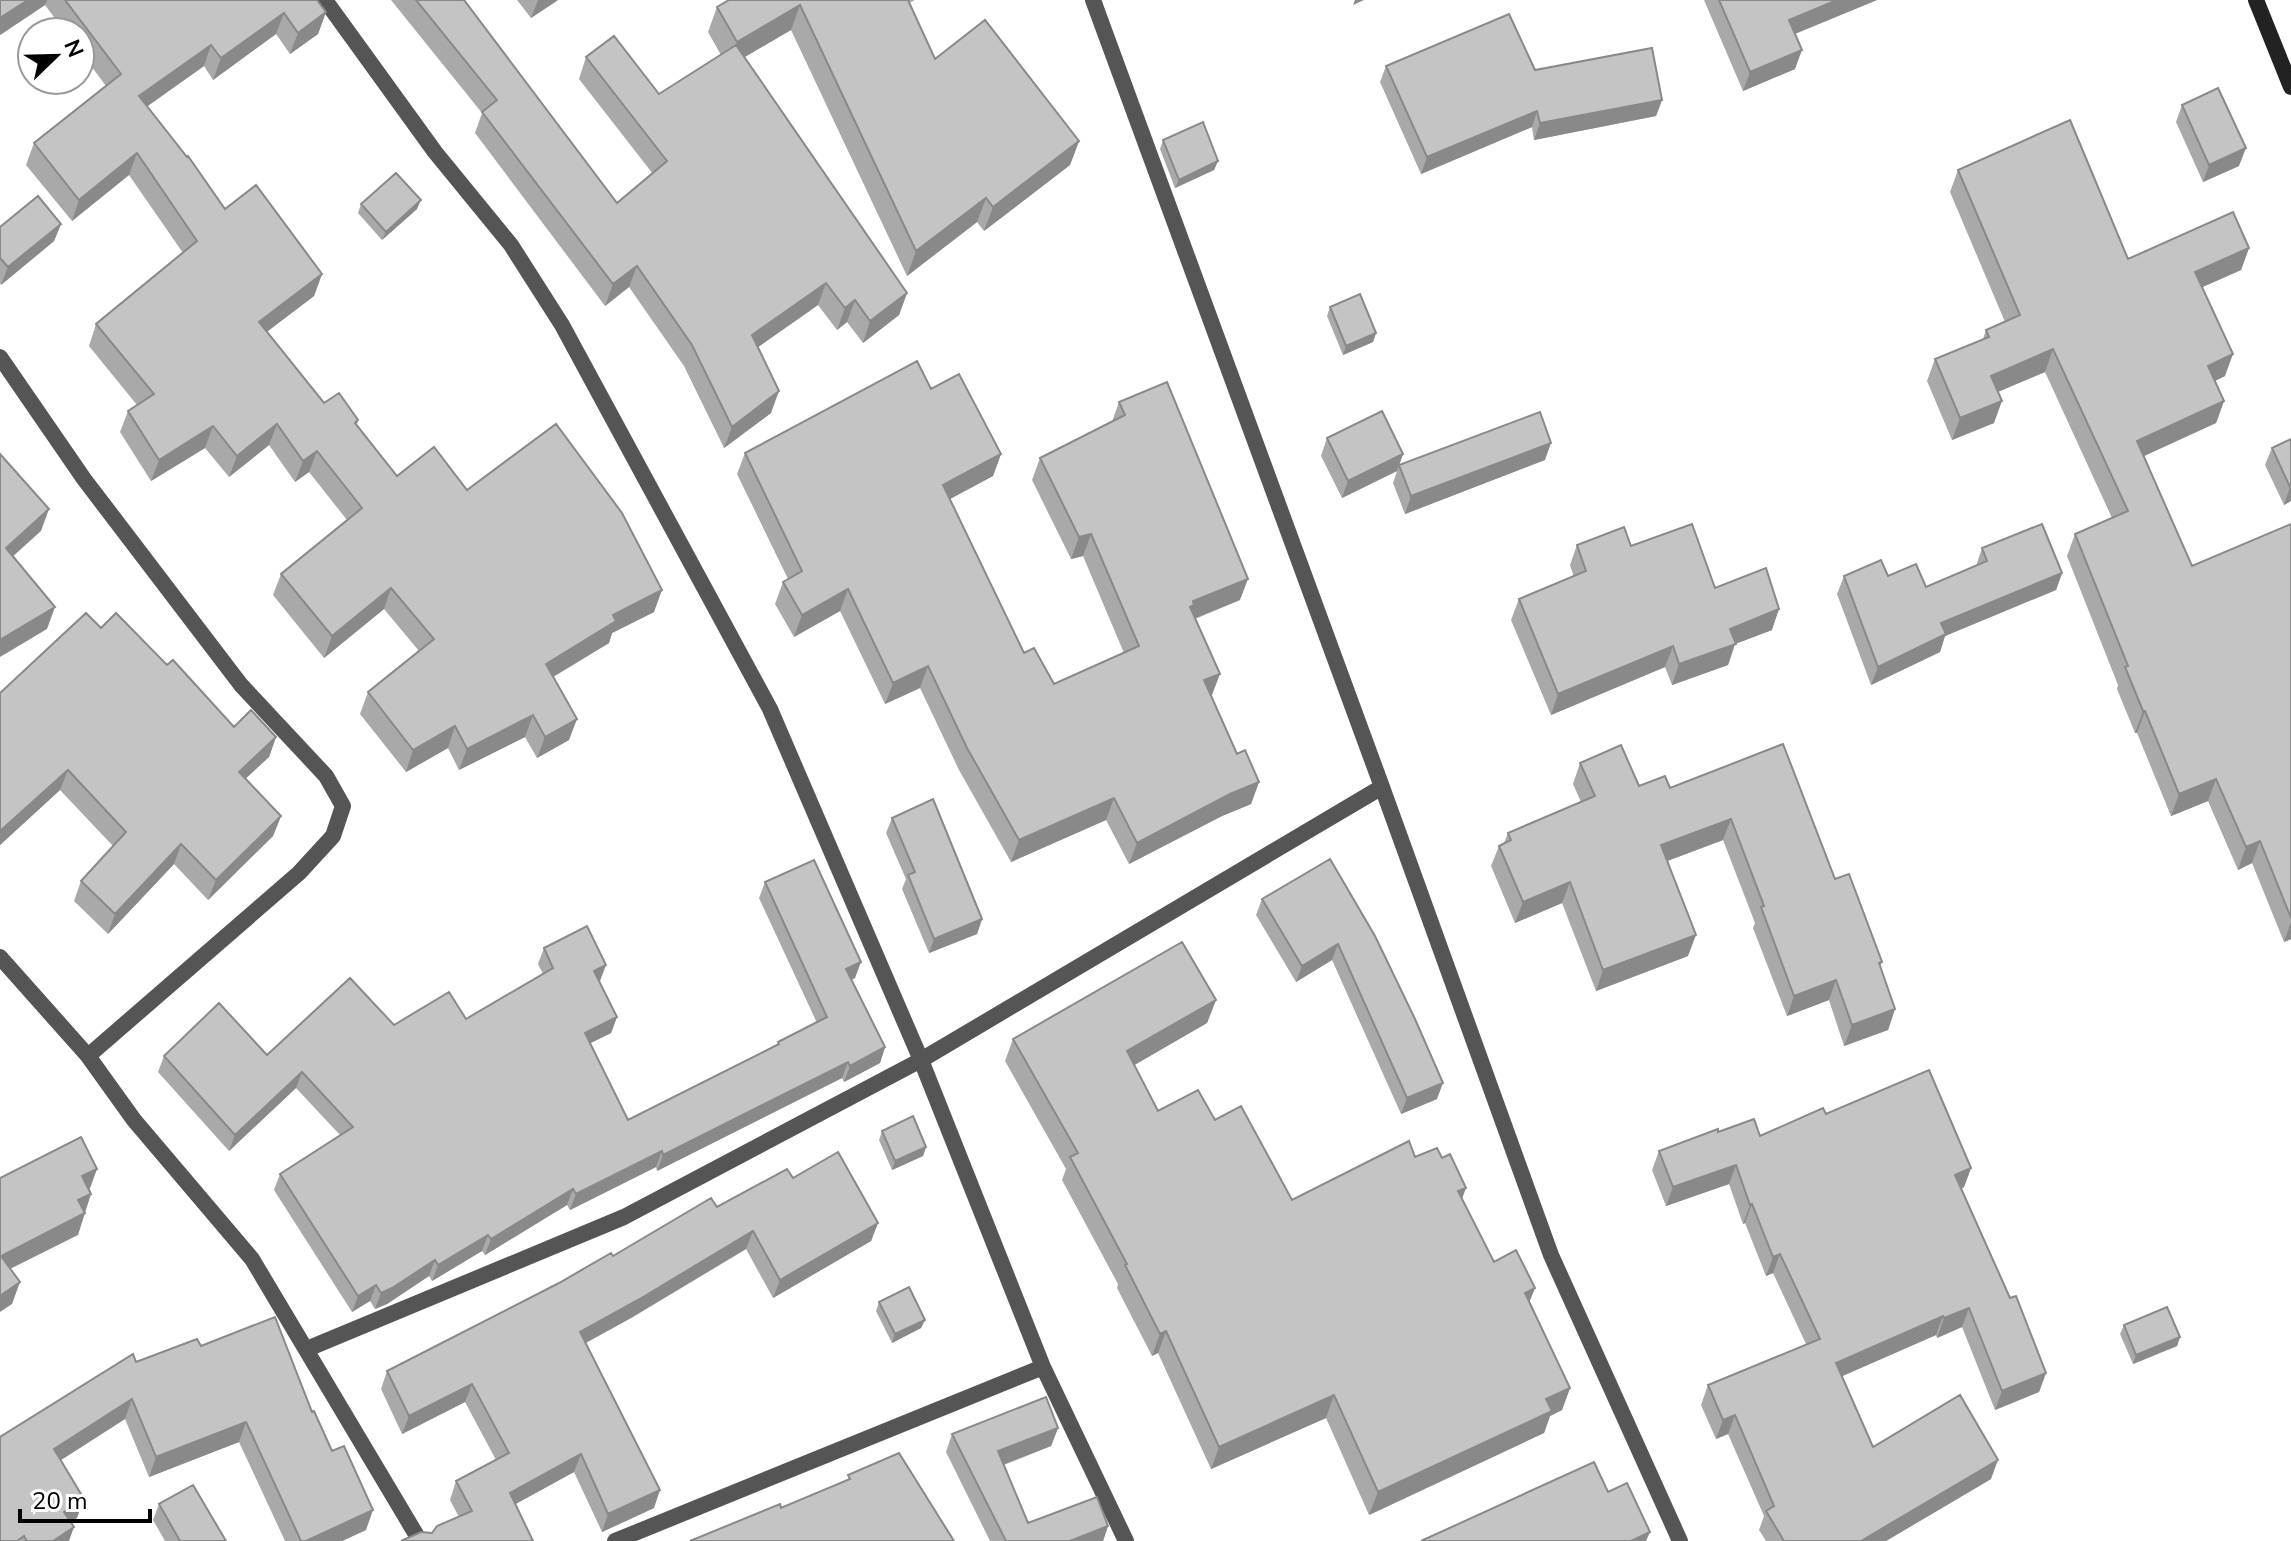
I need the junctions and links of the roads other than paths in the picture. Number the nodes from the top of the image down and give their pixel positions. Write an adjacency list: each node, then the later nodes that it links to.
1 (325, 0): 9 (street)
2 (1093, 0): 6 (street)
3 (2256, 0): 4 (street)
4 (2291, 87)
5 (0, 357): 8 (street)
6 (1382, 787): 9 (street); 15 (street)
7 (0, 957): 8 (street)
8 (88, 1056): 10 (street)
9 (921, 1060): 10 (street); 11 (street)
10 (307, 1349): 12 (street)
11 (1043, 1367): 13 (street); 14 (street)
12 (420, 1541)
13 (615, 1541)
14 (1126, 1541)
15 (1680, 1541)

